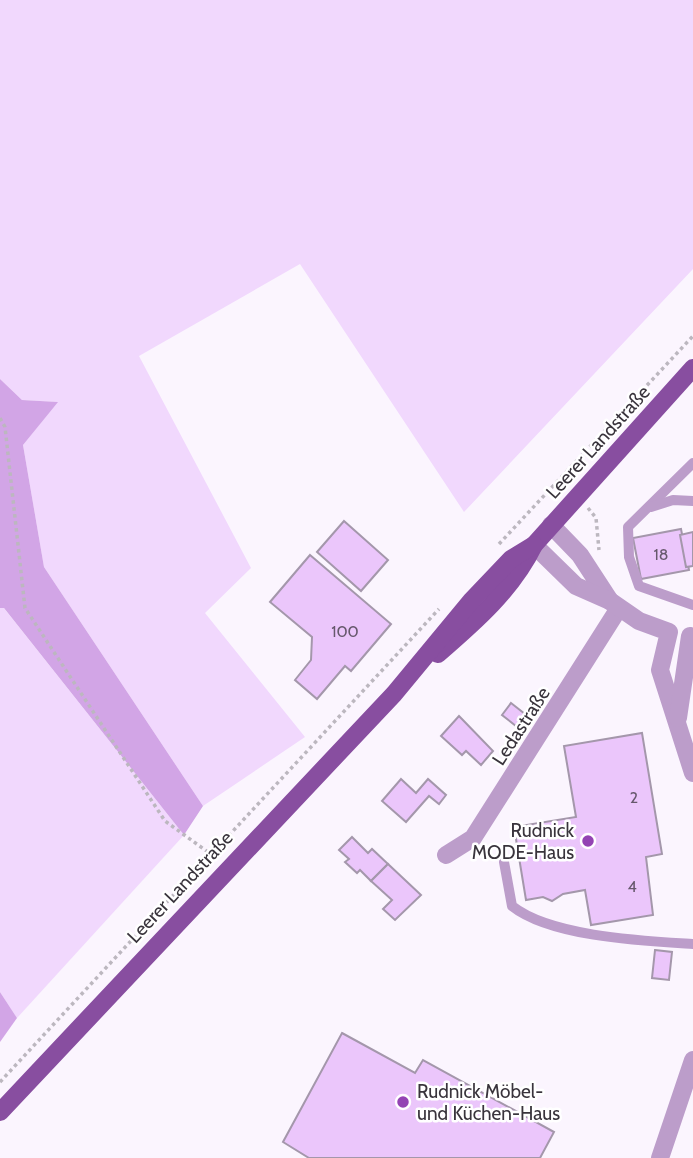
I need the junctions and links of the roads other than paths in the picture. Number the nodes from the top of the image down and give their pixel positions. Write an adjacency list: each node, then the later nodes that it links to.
1 (693, 368): 5 (main road, Leerer Landstraße)
2 (693, 463): 4 (lane)
3 (693, 501): 4 (lane)
4 (648, 507): 8 (lane)
5 (551, 525): 6 (main road, Leerer Landstraße); 7 (street)
6 (534, 545): 7 (street); 17 (main road, Leerer Landstraße)
7 (615, 605): 9 (street); 13 (street, Ledastraße)
8 (693, 605)
9 (669, 632): 10 (street); 11 (street)
10 (692, 633): 11 (street)
11 (678, 721): 12 (street)
12 (693, 772)
13 (446, 855)
14 (504, 862): 15 (lane)
15 (693, 944)
16 (693, 1059): 18 (street)
17 (0, 1112)
18 (660, 1158)

